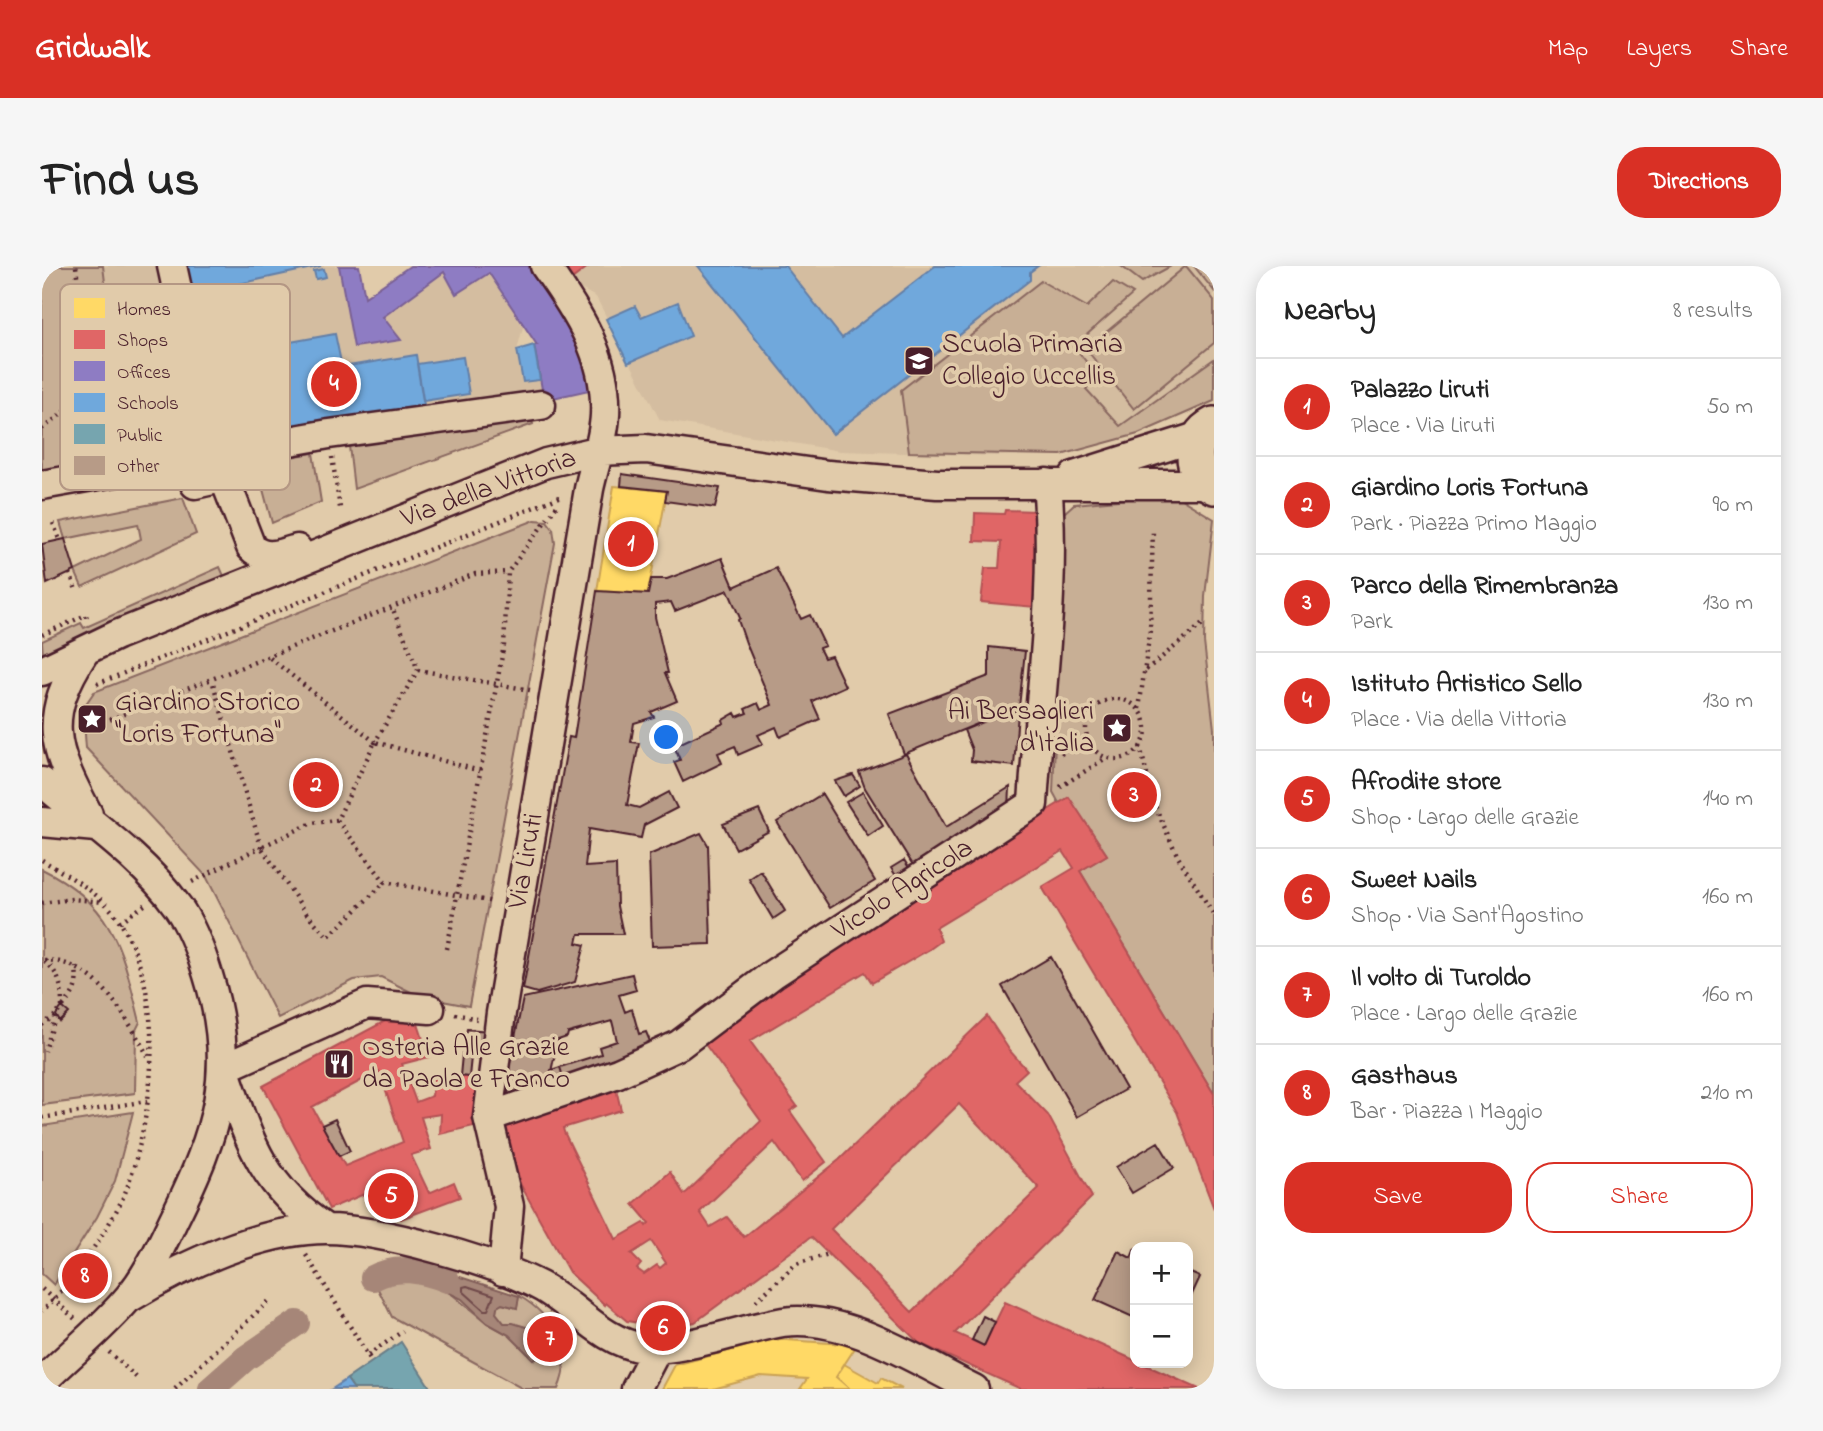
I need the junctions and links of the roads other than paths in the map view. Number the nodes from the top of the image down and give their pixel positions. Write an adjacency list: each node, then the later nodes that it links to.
1 (172, 266): 3 (street)
2 (545, 266): 7 (street, Via Liruti)
3 (176, 284)
4 (541, 405): 6 (street)
5 (1207, 431): 9 (street, Via della Vittoria); 11 (main road)
6 (290, 445)
7 (597, 451): 9 (street, Via della Vittoria); 13 (street, Via della Vittoria); 21 (street, Via Liruti)
8 (60, 483): 10 (street)
9 (1047, 484): 11 (street, Via della Vittoria); 21 (street, Vicolo Agricola)
10 (42, 485)
11 (1212, 485)
12 (230, 490): 13 (street)
13 (368, 533): 14 (street, Via della Vittoria)
14 (87, 649): 15 (street, Via della Vittoria); 18 (street)
15 (42, 671)
16 (42, 782): 18 (street)
17 (42, 822): 18 (street)
18 (96, 827): 20 (street)
19 (430, 1009): 20 (street)
20 (224, 1068): 22 (street); 24 (street)
21 (488, 1117): 23 (street, Via Liruti)
22 (326, 1229): 23 (street); 24 (street)
23 (503, 1271): 25 (street)
24 (129, 1298): 26 (street)
25 (657, 1349): 27 (street); 28 (street)
26 (42, 1382)
27 (636, 1389)
28 (974, 1389)

